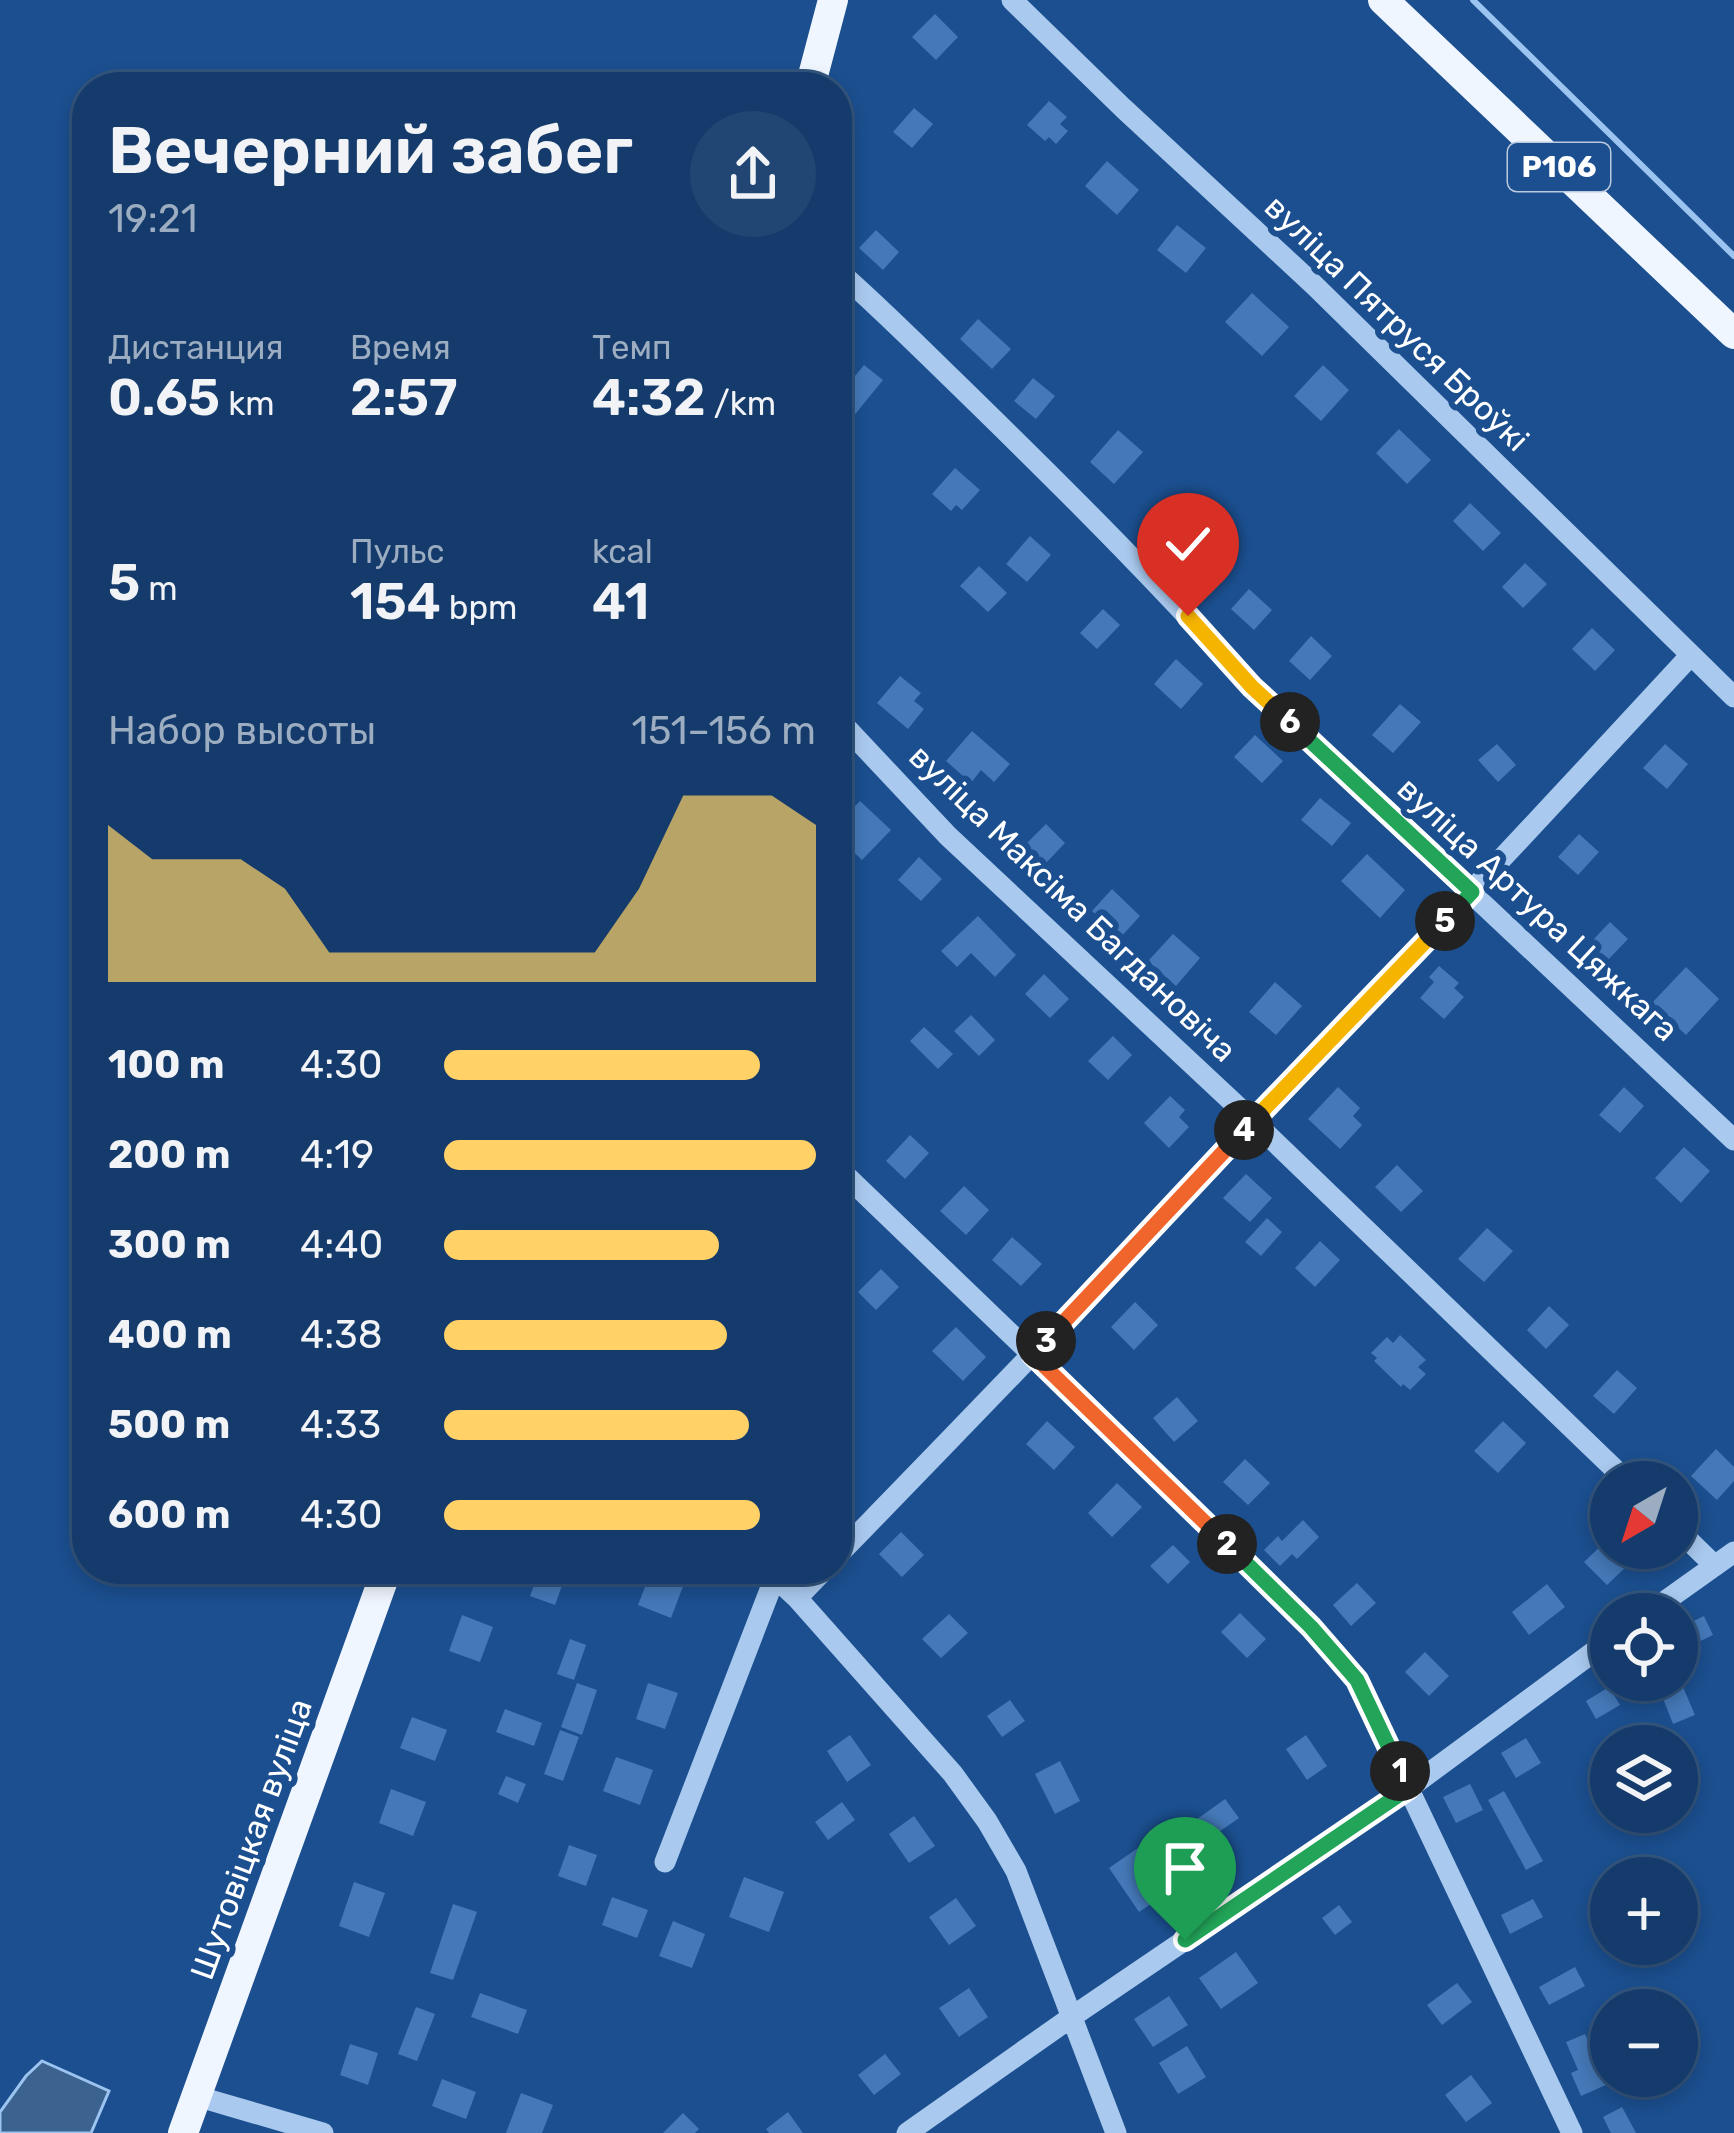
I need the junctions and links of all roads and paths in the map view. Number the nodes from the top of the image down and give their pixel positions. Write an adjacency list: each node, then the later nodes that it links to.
1 (833, 0): 4 (main road)
2 (1012, 0): 7 (street, вуліца Пятруся Броўкі)
3 (1383, 0): 6 (main road, Р106)
4 (814, 72)
5 (852, 283): 10 (street, вуліца Артура Цяжкага)
6 (1734, 334)
7 (1691, 655): 8 (street, вуліца Пятруся Броўкі); 10 (street)
8 (1734, 697)
9 (852, 734): 11 (street, вуліца Максіма Багдановіча)
10 (1472, 892): 11 (street); 12 (street, вуліца Артура Цяжкага)
11 (1253, 1121): 14 (street); 15 (street, вуліца Максіма Багдановіча)
12 (1734, 1140)
13 (852, 1180): 14 (street)
14 (1033, 1355): 16 (street); 27 (street)
15 (1606, 1461)
16 (852, 1541)
17 (1698, 1549): 19 (street)
18 (1734, 1552): 19 (street)
19 (1715, 1566): 24 (street)
20 (382, 1584): 30 (main road, Шутовіцкая вуліца)
21 (766, 1584): 28 (street)
22 (781, 1584): 25 (street)
23 (810, 1584): 25 (street)
24 (1677, 1593)
25 (796, 1598): 29 (street)
26 (1590, 1655): 27 (street)
27 (1409, 1788): 29 (street); 35 (street)
28 (664, 1862)
29 (1073, 2016): 33 (street); 34 (street)
30 (196, 2096): 31 (main road, Шутовіцкая вуліца); 32 (street)
31 (183, 2133)
32 (323, 2133)
33 (907, 2133)
34 (1116, 2133)
35 (1572, 2133)

